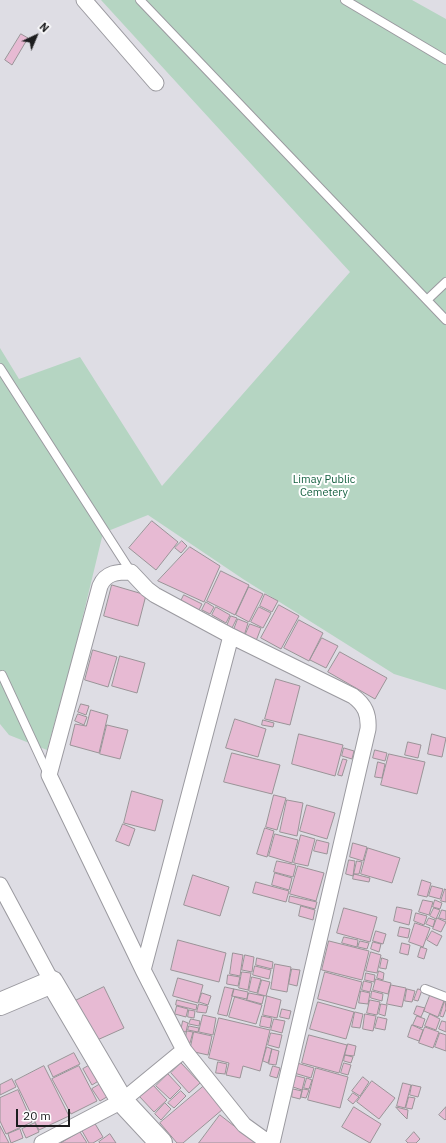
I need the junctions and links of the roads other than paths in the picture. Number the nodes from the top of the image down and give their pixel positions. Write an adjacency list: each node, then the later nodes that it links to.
1 (84, 0): 5 (street)
2 (140, 0): 7 (lane)
3 (345, 0): 4 (lane)
4 (446, 60)
5 (156, 83)
6 (446, 282): 7 (lane)
7 (427, 300): 8 (lane)
8 (446, 320)
9 (0, 368): 10 (lane)
10 (132, 572): 11 (street); 13 (street)
11 (231, 636): 15 (street); 24 (street)
12 (2, 676): 13 (lane)
13 (49, 775): 15 (street)
14 (0, 885): 16 (street)
15 (143, 970): 20 (street)
16 (52, 982): 19 (street); 21 (street)
17 (426, 989): 18 (lane)
18 (446, 997)
19 (0, 1004)
20 (184, 1050): 21 (street); 24 (street)
21 (122, 1101): 22 (street); 23 (street)
22 (42, 1143)
23 (161, 1143)
24 (270, 1143)

